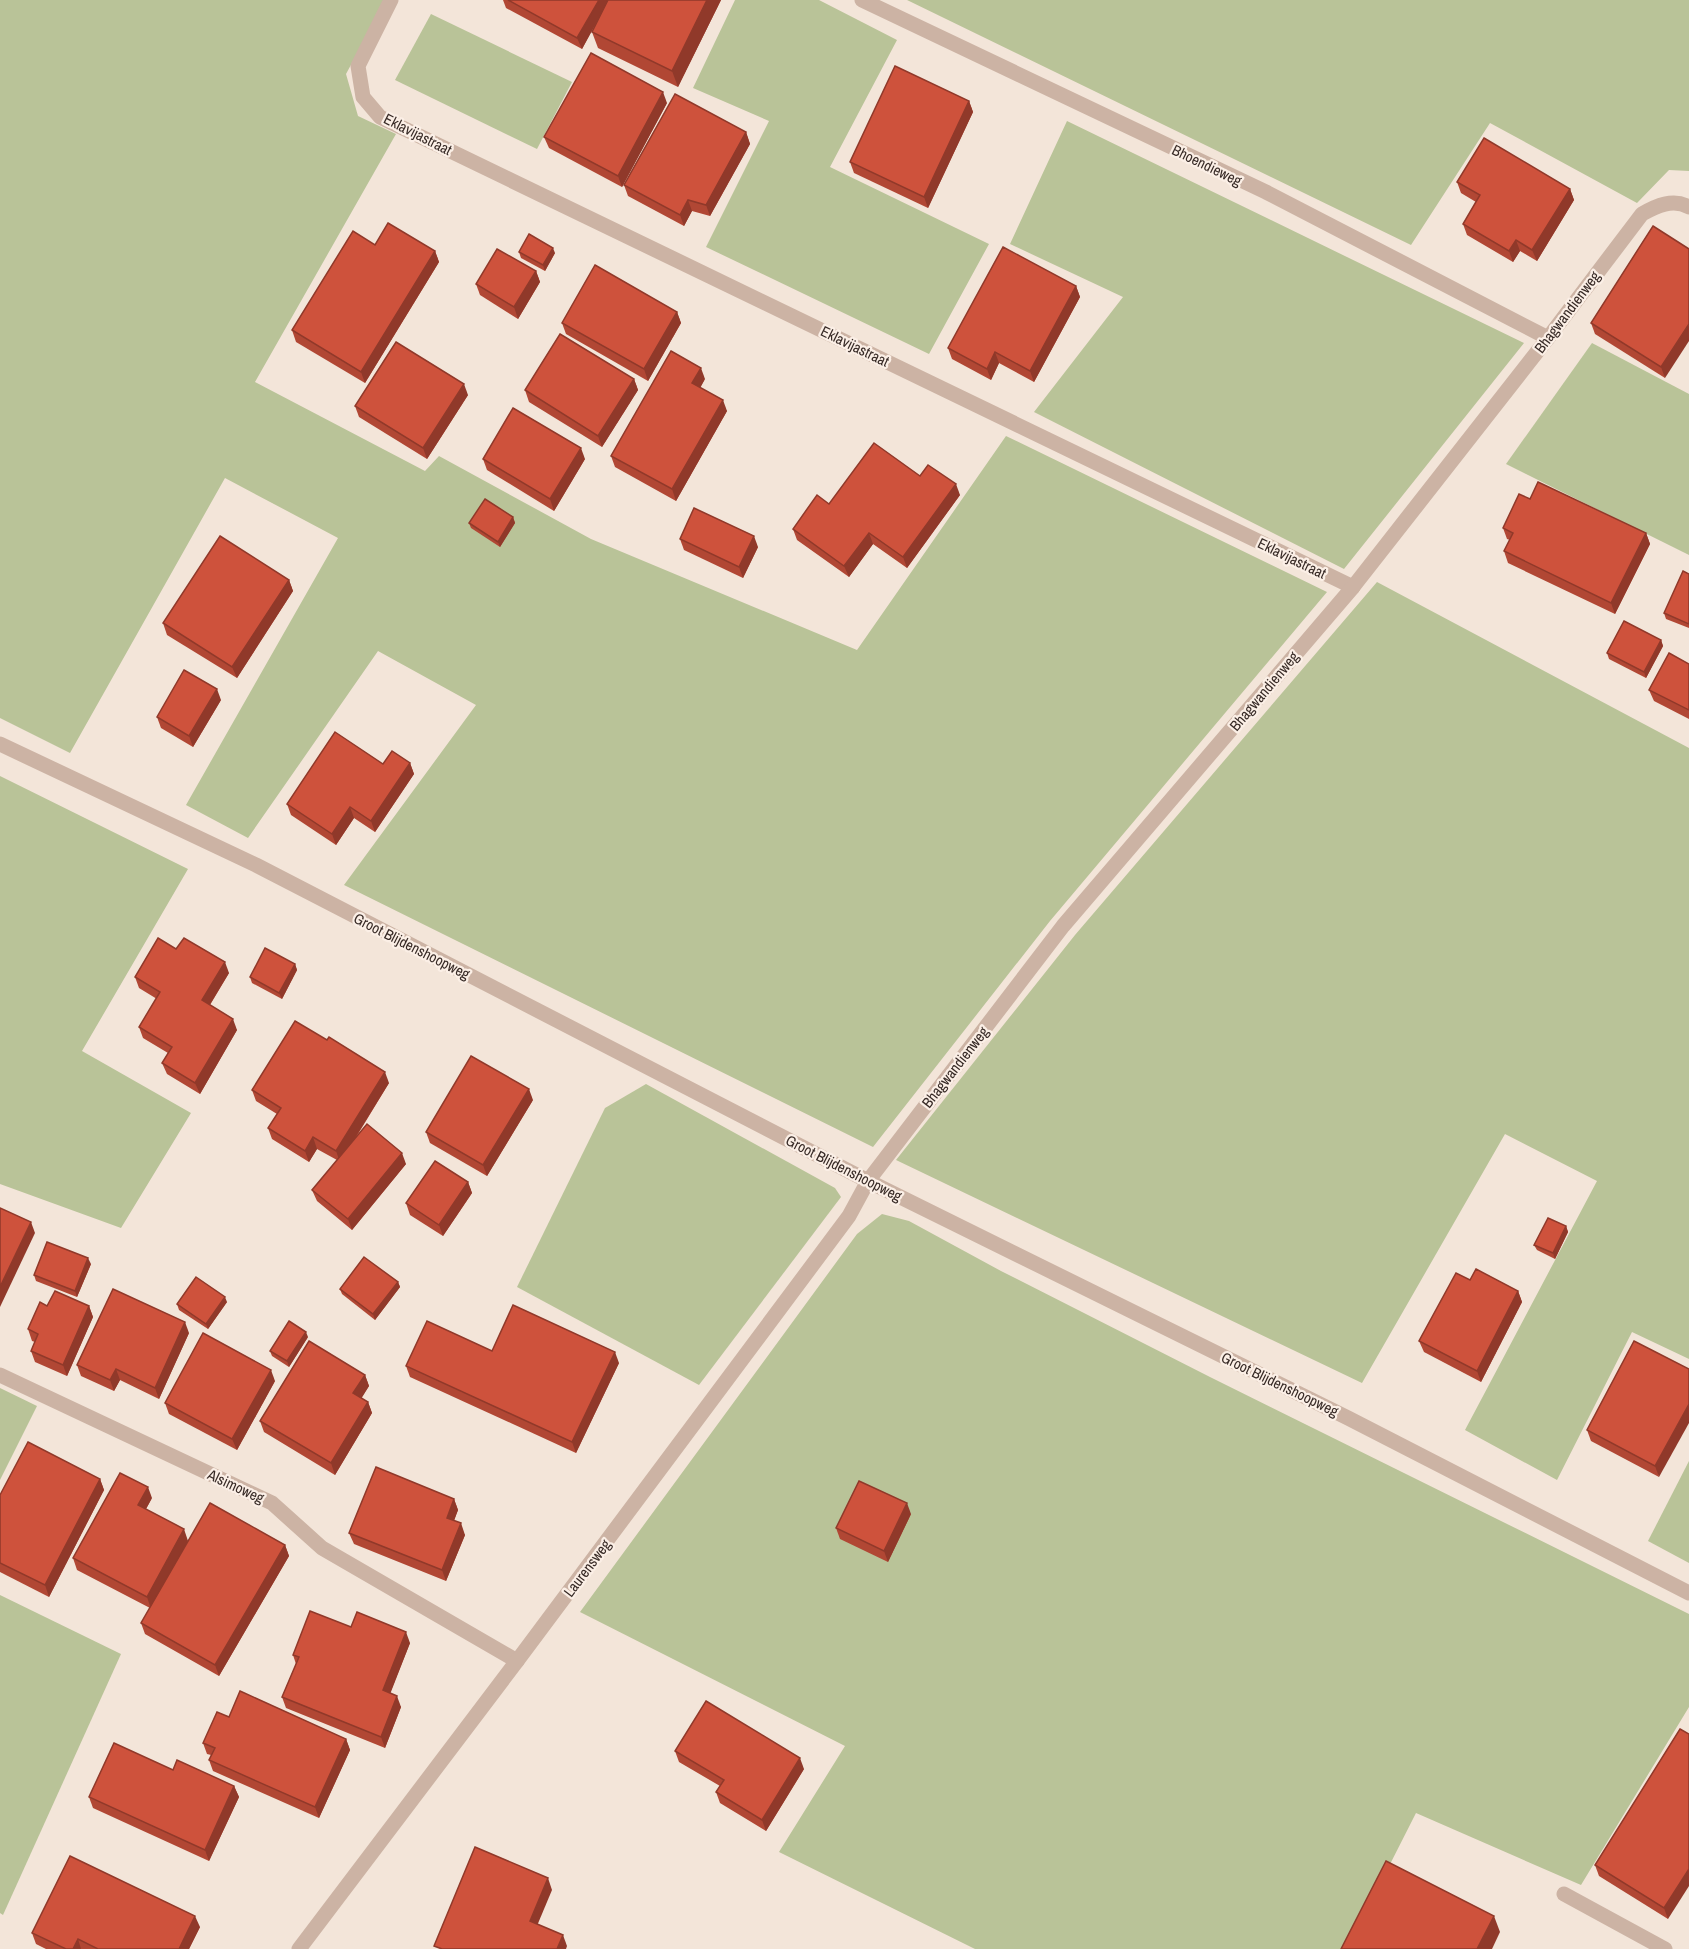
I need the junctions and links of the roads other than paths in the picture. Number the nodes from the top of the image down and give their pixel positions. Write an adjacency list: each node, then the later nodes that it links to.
1 (391, 0): 5 (street, Eklavijastraat)
2 (862, 0): 4 (street, Bhoendieweg)
3 (1689, 207): 4 (street, Bhagwandienweg)
4 (1548, 338): 5 (street, Bhagwandienweg)
5 (1353, 587): 7 (street, Bhagwandienweg)
6 (0, 744): 7 (street, Groot Blijdenshoopweg)
7 (868, 1181): 9 (street, Groot Blijdenshoopweg); 10 (street, Laurensweg)
8 (0, 1375): 10 (street, Alsimoweg)
9 (1689, 1593)
10 (518, 1661): 12 (street, Laurensweg)
11 (1564, 1894): 13 (street)
12 (298, 1949)
13 (1665, 1949)

